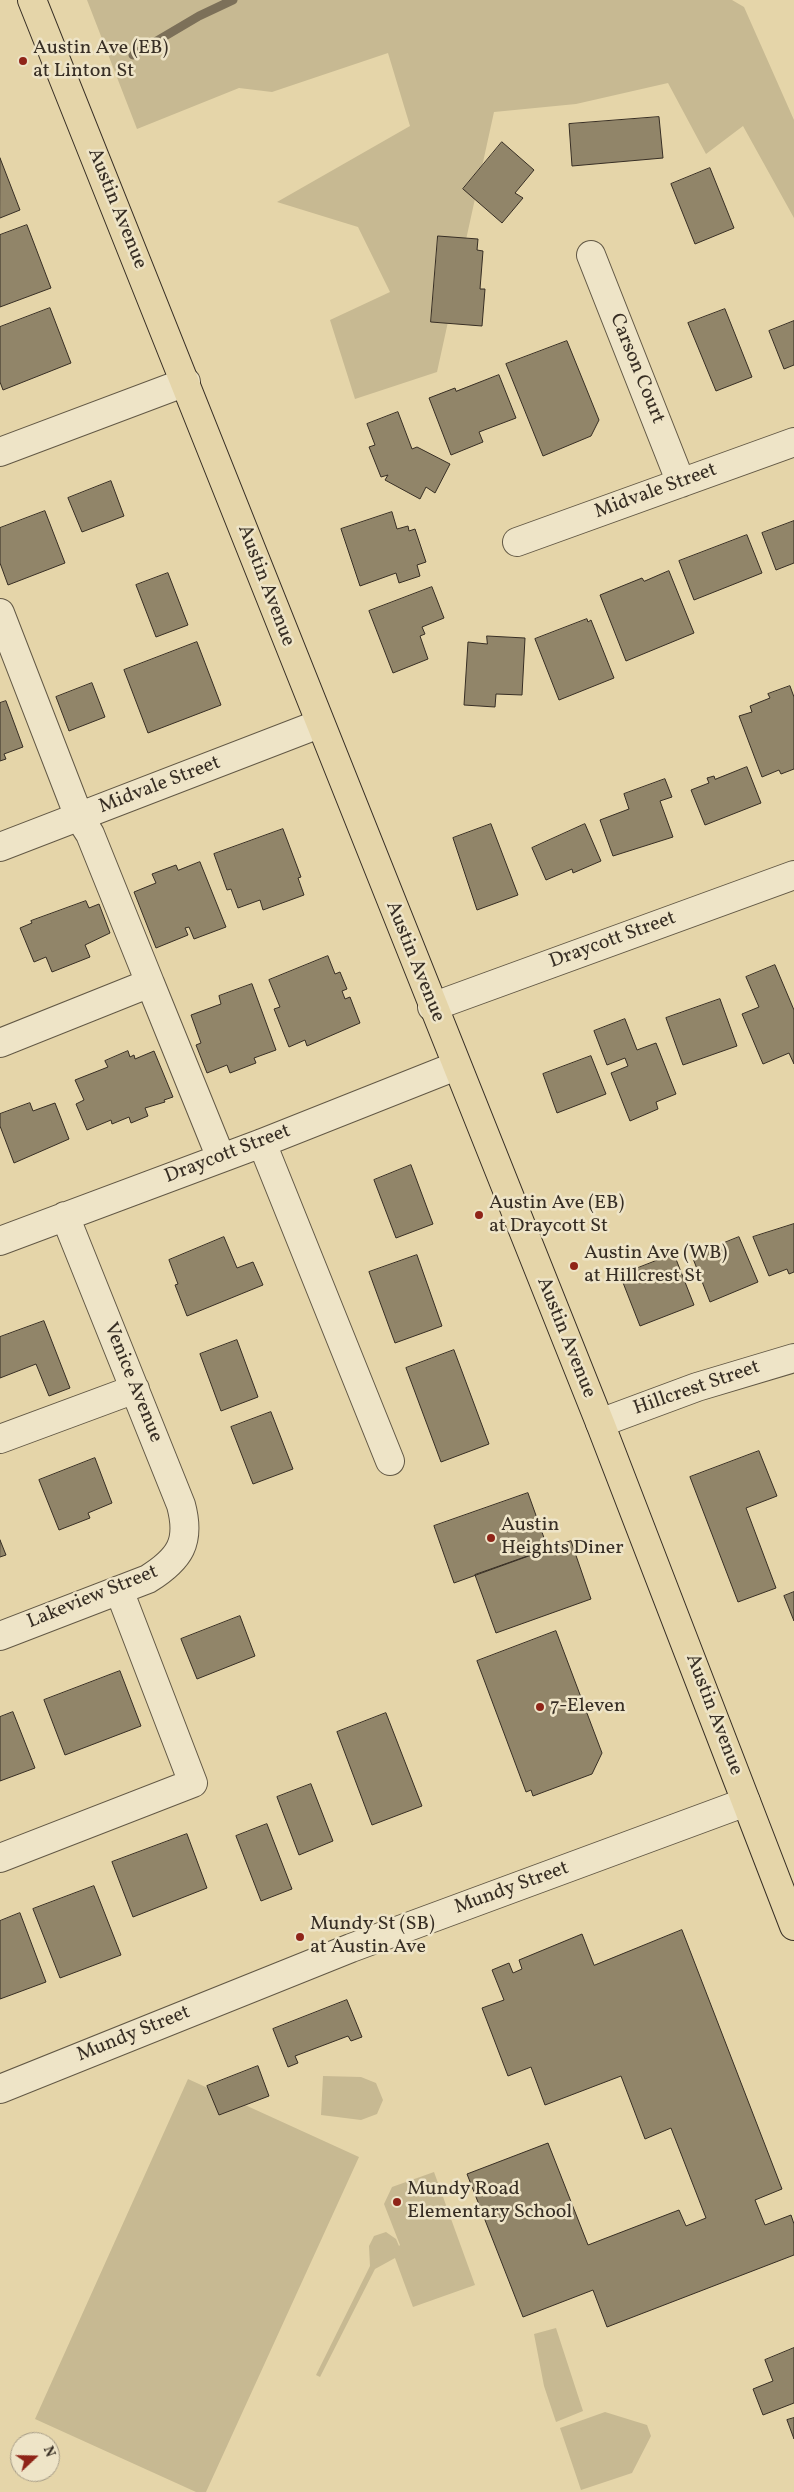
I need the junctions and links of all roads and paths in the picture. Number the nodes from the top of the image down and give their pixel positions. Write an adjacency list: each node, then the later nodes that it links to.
1 (32, 0): 3 (main road, Austin Avenue)
2 (591, 255): 6 (street, Carson Court)
3 (186, 382): 5 (street); 9 (main road, Austin Avenue)
4 (794, 442): 6 (street, Midvale Street)
5 (0, 452)
6 (681, 483): 7 (street, Midvale Street)
7 (518, 542)
8 (0, 613): 10 (street)
9 (319, 724): 10 (street, Midvale Street); 14 (main road, Austin Avenue)
10 (79, 817): 11 (street, Midvale Street); 13 (street)
11 (0, 847)
12 (794, 875): 14 (street, Draycott Street)
13 (150, 983): 15 (street); 18 (street)
14 (432, 1007): 16 (main road, Austin Avenue)
15 (0, 1043)
16 (456, 1066): 17 (street, Draycott Street); 23 (main road, Austin Avenue)
17 (262, 1143): 18 (street, Draycott Street); 25 (street)
18 (221, 1158): 19 (street, Draycott Street)
19 (65, 1216): 20 (street, Draycott Street); 22 (street, Venice Avenue)
20 (0, 1241)
21 (794, 1358): 23 (street, Hillcrest Street)
22 (134, 1389): 24 (street); 26 (street, Venice Avenue)
23 (600, 1423): 29 (main road, Austin Avenue)
24 (0, 1439)
25 (390, 1462)
26 (180, 1551): 27 (street, Lakeview Street)
27 (119, 1590): 28 (street, Lakeview Street); 30 (street)
28 (0, 1636)
29 (746, 1802): 31 (main road, Austin Avenue); 32 (street, Mundy Street)
30 (0, 1858)
31 (794, 1926)
32 (0, 2089)

